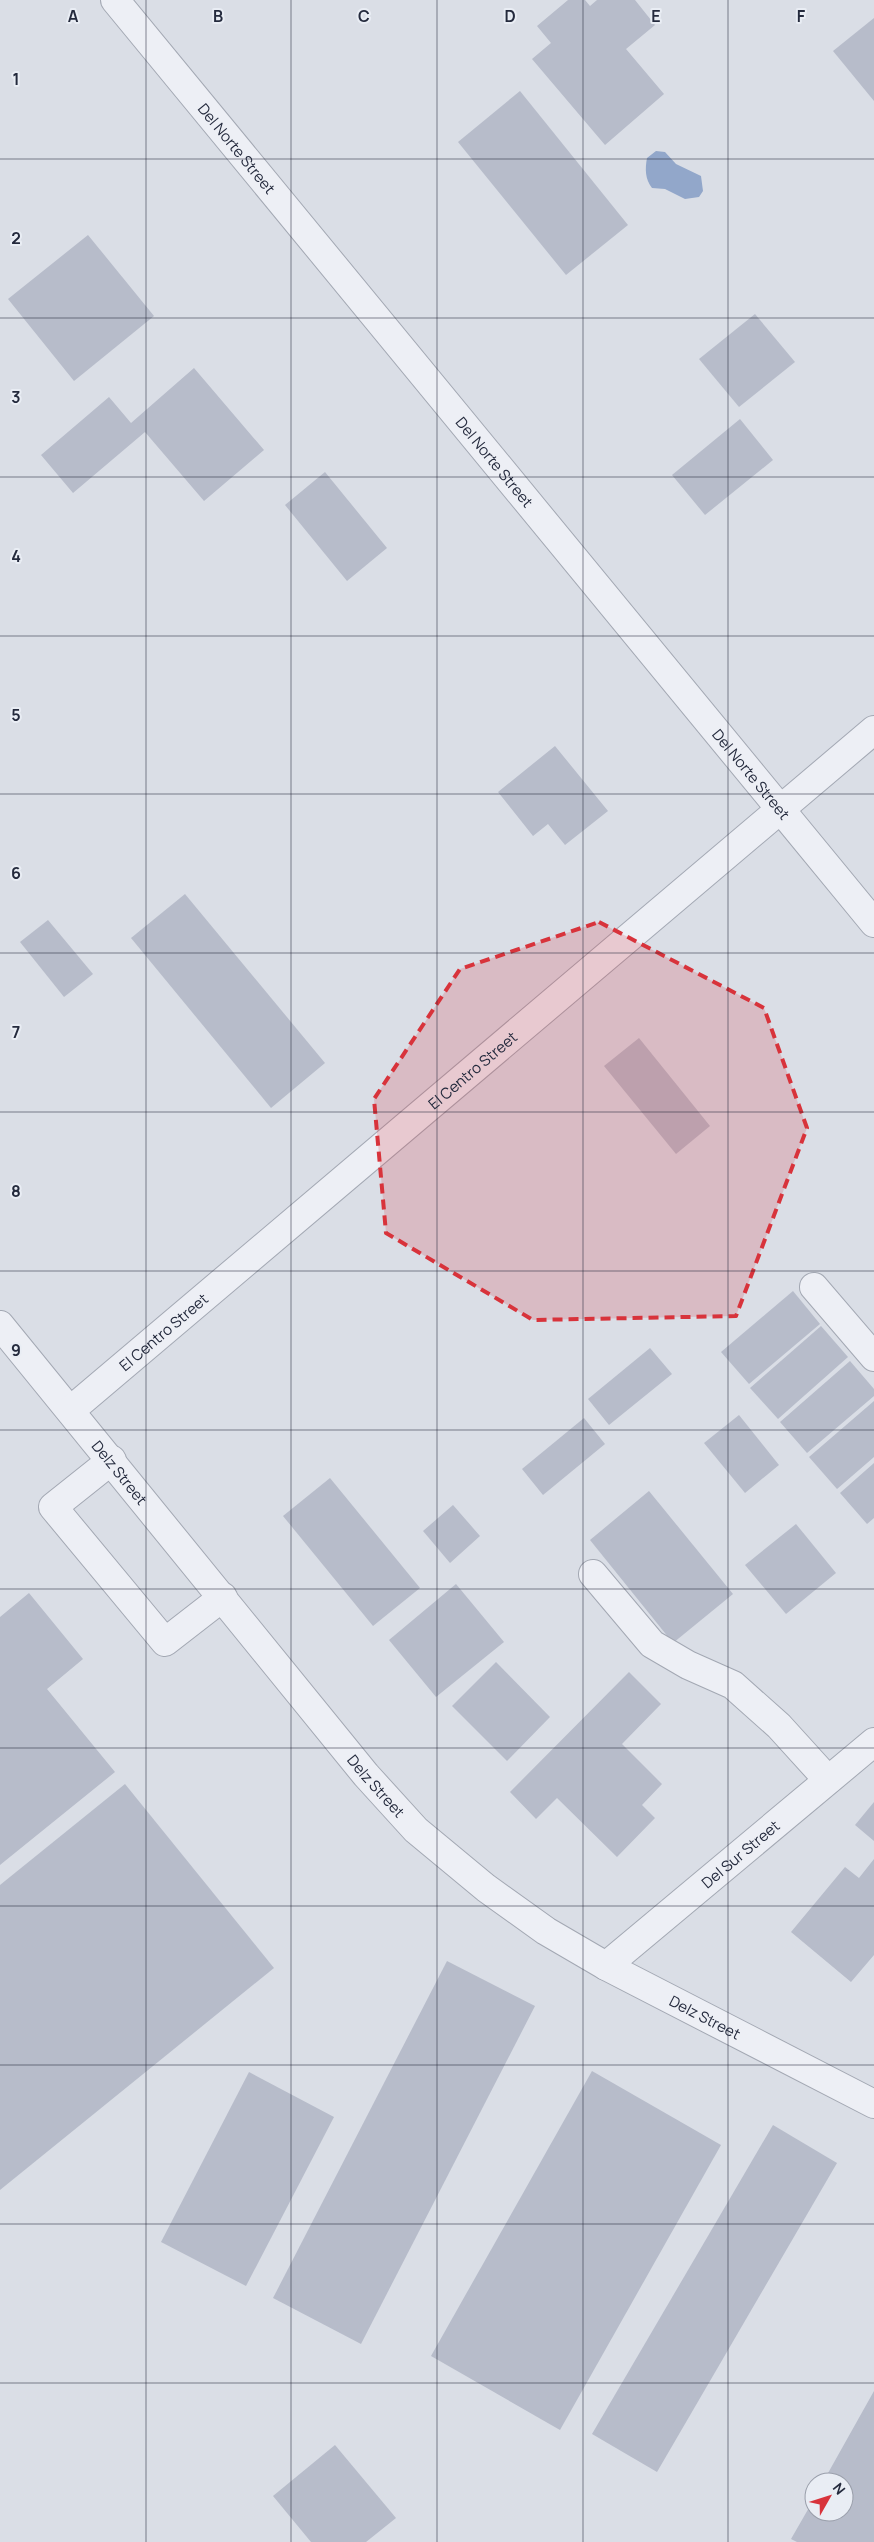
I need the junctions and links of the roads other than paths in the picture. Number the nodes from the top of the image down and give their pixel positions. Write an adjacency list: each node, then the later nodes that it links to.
1 (115, 0): 3 (street, Del Norte Street)
2 (874, 730): 3 (street, El Centro Street)
3 (781, 810): 4 (street, Del Norte Street); 8 (street, El Centro Street)
4 (874, 923)
5 (814, 1287): 7 (street)
6 (0, 1325): 8 (street, Delz Street)
7 (874, 1357)
8 (71, 1410): 9 (street, Delz Street)
9 (112, 1460): 11 (street, Delz Street); 11 (street)
10 (593, 1574): 13 (street)
11 (223, 1597): 14 (street, Delz Street)
12 (874, 1742): 13 (street, Del Sur Street)
13 (828, 1780): 14 (street, Del Sur Street)
14 (606, 1966): 15 (street, Delz Street)
15 (874, 2104)

